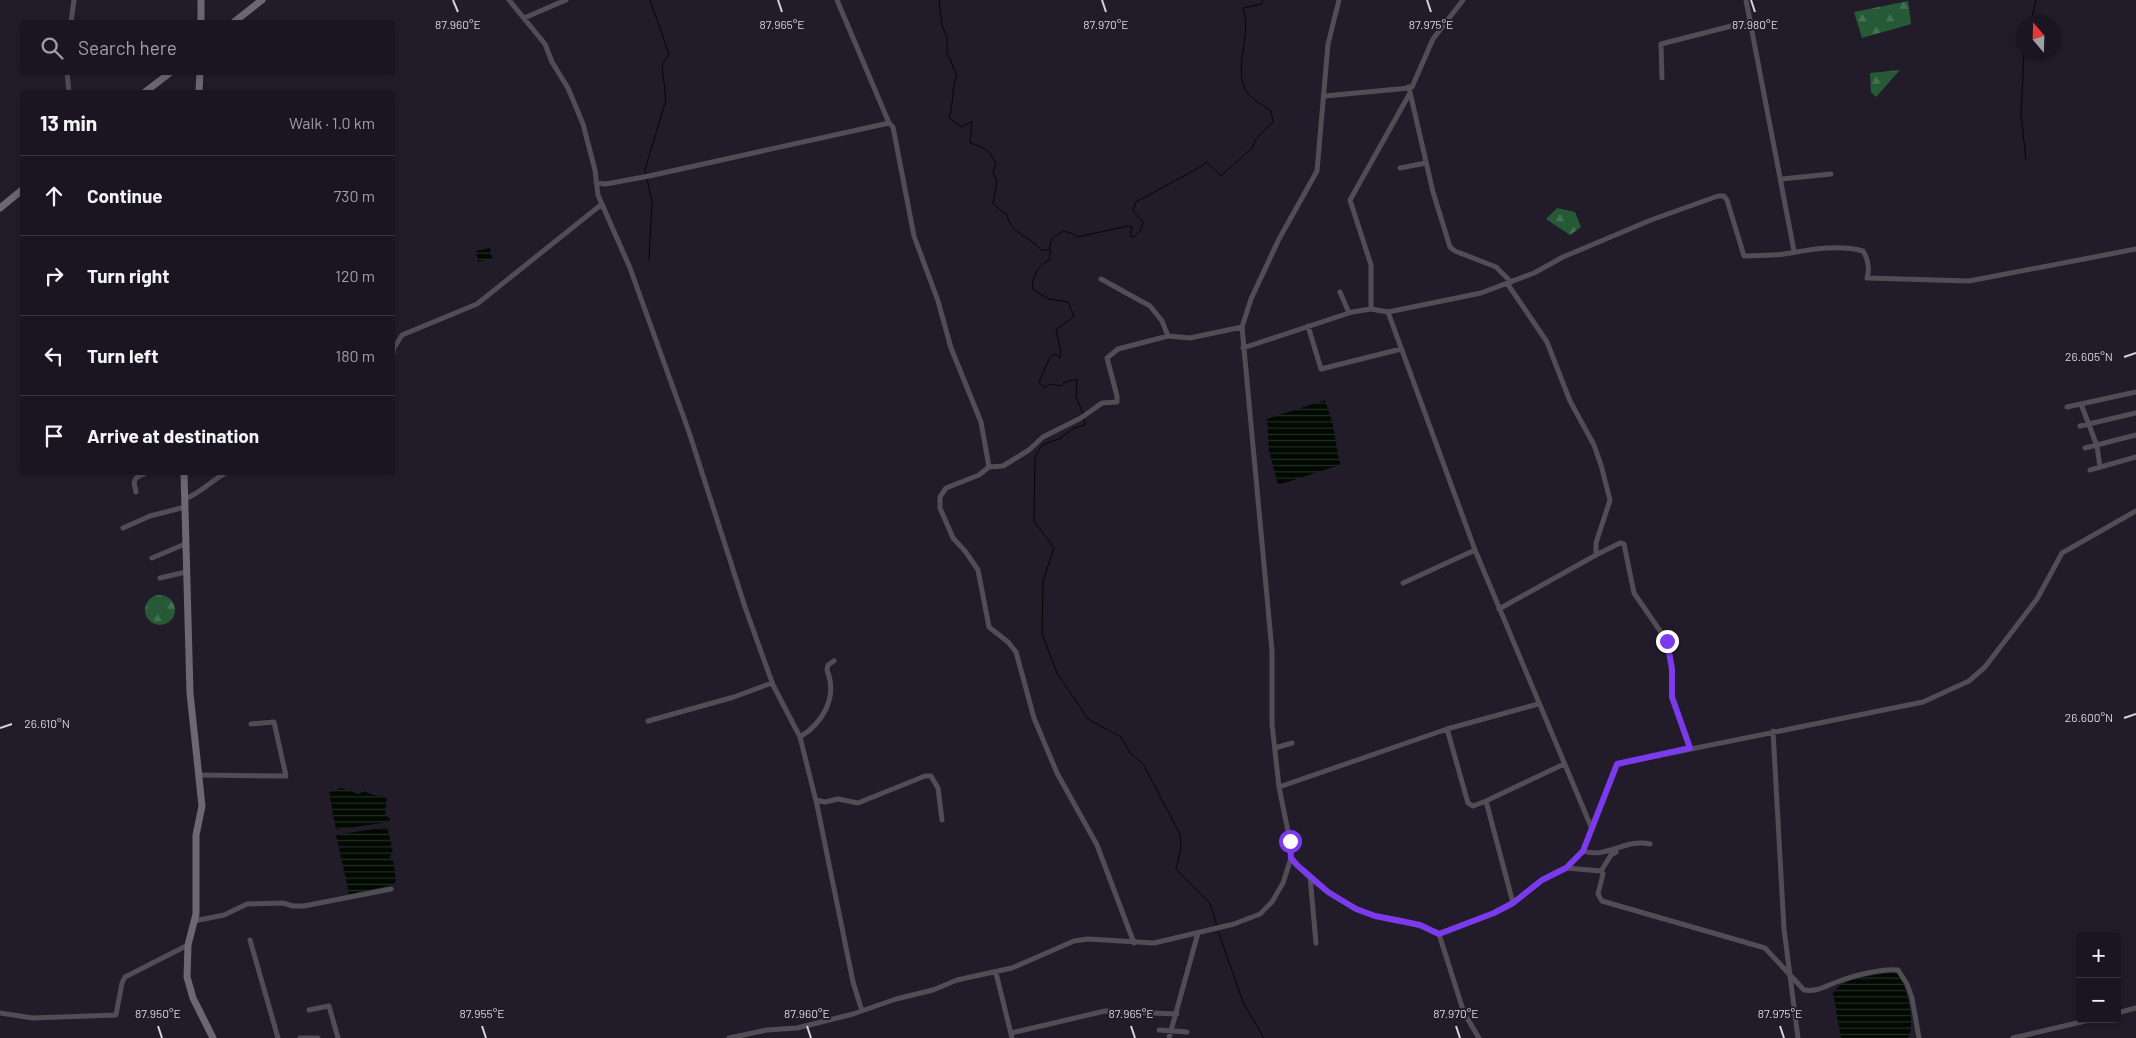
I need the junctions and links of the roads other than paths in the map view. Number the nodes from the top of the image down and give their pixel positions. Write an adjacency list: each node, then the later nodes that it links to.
1 (74, 0): 11 (street)
2 (201, 0): 12 (street)
3 (262, 0): 13 (street)
4 (509, 0): 10 (street)
5 (566, 0): 10 (street)
6 (837, 0): 24 (street)
7 (1338, 0): 23 (street)
8 (1463, 0): 22 (street)
9 (1746, 0): 14 (street)
10 (524, 18): 29 (street)
11 (71, 20)
12 (201, 20)
13 (237, 20)
14 (1751, 21): 18 (street); 28 (street)
15 (67, 75): 19 (street)
16 (167, 75): 20 (street)
17 (200, 75): 21 (street)
18 (1662, 78)
19 (69, 90)
20 (148, 90)
21 (199, 90)
22 (1409, 90): 23 (street); 25 (street); 38 (street)
23 (1325, 96): 42 (street)
24 (889, 123): 29 (street); 57 (street)
25 (1426, 163): 26 (street); 36 (street)
26 (1400, 168)
27 (1831, 174): 28 (street)
28 (1782, 179): 34 (street)
29 (596, 182): 31 (street)
30 (20, 192): 32 (street)
31 (602, 204): 44 (street); 76 (street)
32 (0, 208)
33 (2136, 249): 34 (street)
34 (1794, 251): 36 (street)
35 (1101, 279): 43 (street)
36 (1509, 283): 39 (street); 69 (street)
37 (1340, 292): 40 (street)
38 (1371, 309): 39 (street); 40 (street)
39 (1388, 312): 46 (street)
40 (1349, 313): 41 (street)
41 (1308, 326): 45 (street); 46 (street)
42 (1242, 328): 43 (street); 45 (street)
43 (1168, 336): 57 (street)
44 (395, 341)
45 (1243, 348): 84 (street)
46 (1401, 349): 68 (street)
47 (2136, 392): 48 (street)
48 (2082, 404): 49 (street); 51 (street)
49 (2067, 407)
50 (2136, 413): 51 (street)
51 (2089, 425): 52 (street); 54 (street)
52 (2080, 426)
53 (2136, 435): 54 (street)
54 (2097, 446): 55 (street); 58 (street)
55 (2085, 448)
56 (2136, 457): 58 (street)
57 (989, 467): 106 (street)
58 (2100, 467): 59 (street)
59 (2090, 470)
60 (142, 475): 63 (street)
61 (184, 475): 64 (street)
62 (222, 475): 64 (street)
63 (136, 492)
64 (185, 503): 66 (street); 67 (street)
65 (2136, 511): 81 (street)
66 (122, 528)
67 (185, 544): 70 (street); 71 (street)
68 (1474, 550): 73 (street); 74 (street)
69 (1596, 555): 74 (street); 85 (street)
70 (152, 558)
71 (186, 572): 72 (street); 87 (street)
72 (160, 578)
73 (1402, 583)
74 (1499, 609): 77 (street)
75 (834, 661): 82 (street)
76 (772, 683): 78 (street); 82 (street)
77 (1538, 704): 80 (street); 86 (street)
78 (648, 721)
79 (251, 724): 87 (street)
80 (1447, 729): 88 (street); 90 (street)
81 (1773, 731): 85 (street); 110 (street)
82 (800, 737): 89 (street)
83 (1292, 744): 84 (street)
84 (1275, 748): 88 (street)
85 (1690, 748): 92 (street)
86 (1564, 764): 90 (street); 92 (street)
87 (199, 775): 102 (street)
88 (1279, 787): 96 (street)
89 (816, 800): 91 (street); 113 (street)
90 (1486, 801): 101 (street)
91 (942, 820)
92 (1592, 829): 95 (street)
93 (1646, 842): 94 (street)
94 (1624, 846): 95 (street); 98 (street)
95 (1583, 851): 97 (street)
96 (1291, 858): 99 (street); 103 (street)
97 (1566, 868): 98 (street); 101 (street)
98 (1601, 871): 110 (street)
99 (1310, 876): 104 (street); 107 (street)
100 (392, 889): 102 (street)
101 (1513, 903): 104 (street)
102 (194, 921): 108 (street)
103 (1198, 933): 106 (street); 116 (street)
104 (1439, 934): 118 (street)
105 (250, 940): 124 (street)
106 (1134, 943): 109 (street)
107 (1316, 943)
108 (188, 945): 115 (street); 123 (street)
109 (996, 973): 113 (street); 122 (street)
110 (1790, 976): 132 (street); 133 (street)
111 (2136, 1008): 114 (street)
112 (309, 1010): 127 (street)
113 (862, 1011): 128 (street)
114 (2121, 1012)
115 (0, 1013)
116 (1177, 1014): 120 (street); 122 (street)
117 (2077, 1023): 134 (street)
118 (1472, 1029): 130 (street); 131 (street)
119 (1159, 1030): 120 (street)
120 (1172, 1031): 121 (street); 129 (street)
121 (1187, 1032)
122 (1012, 1036)
123 (213, 1038)
124 (278, 1038)
125 (300, 1038): 126 (street)
126 (318, 1038)
127 (338, 1038)
128 (729, 1038)
129 (1169, 1038)
130 (1471, 1038)
131 (1479, 1038)
132 (1798, 1038)
133 (1919, 1038)
134 (2013, 1038)

